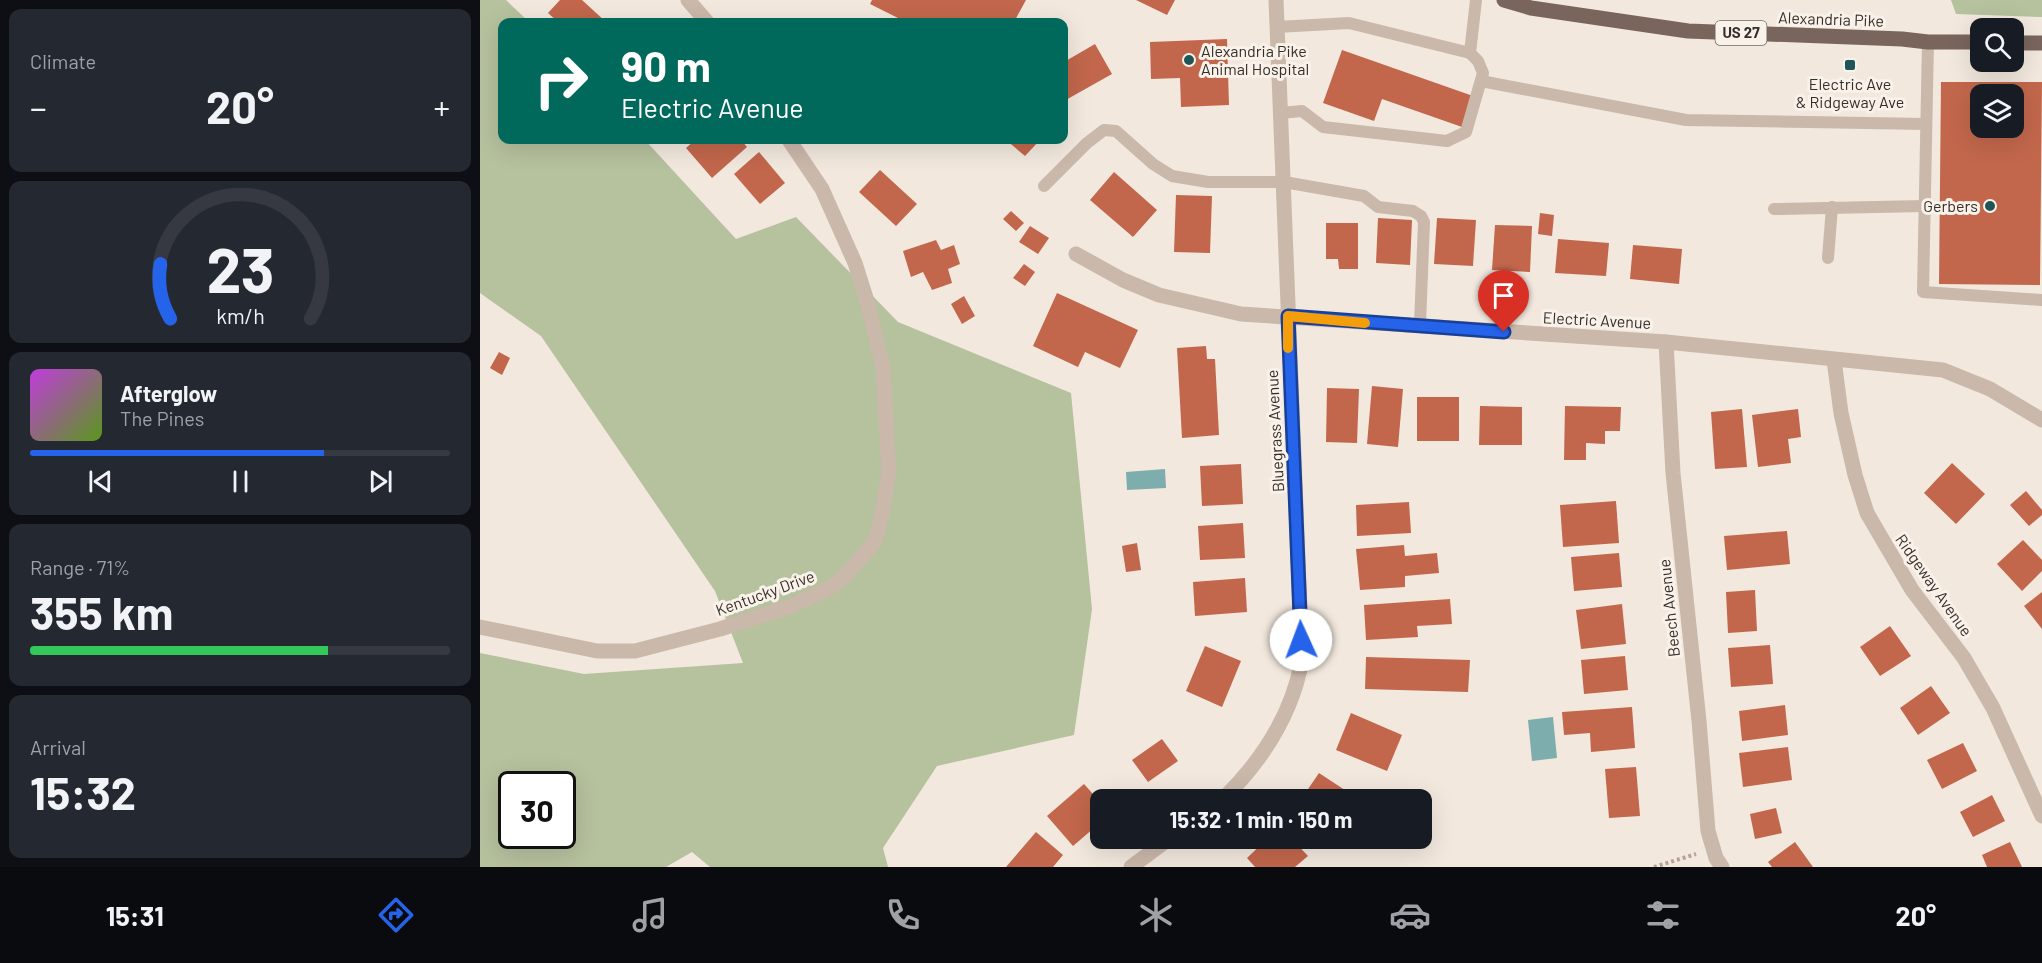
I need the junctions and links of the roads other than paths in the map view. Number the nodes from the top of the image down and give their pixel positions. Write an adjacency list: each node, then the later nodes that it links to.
1 (688, 0): 5 (street)
2 (1276, 0): 6 (street, Bluegrass Avenue)
3 (1476, 0): 11 (lane)
4 (1504, 0): 7 (main road, Alexandria Pike / US 27)
5 (704, 18)
6 (1277, 27): 11 (lane); 13 (street, Bluegrass Avenue)
7 (1928, 42): 8 (main road, Alexandria Pike / US 27); 14 (lane)
8 (1970, 42)
9 (2024, 43): 10 (main road)
10 (2042, 44)
11 (1470, 53): 12 (lane)
12 (1481, 81): 13 (lane); 14 (lane)
13 (1280, 113): 16 (street, Bluegrass Avenue)
14 (1926, 124): 18 (lane)
15 (792, 144): 29 (street, Kentucky Drive)
16 (1284, 182): 17 (lane); 24 (street, Bluegrass Avenue); 25 (lane)
17 (1044, 186)
18 (1924, 206): 19 (lane); 23 (lane)
19 (1832, 207): 20 (lane); 22 (lane)
20 (1774, 209)
21 (1076, 254): 24 (street, Electric Avenue)
22 (1828, 258)
23 (2042, 300)
24 (1288, 316): 25 (street, Electric Avenue); 30 (street, Bluegrass Avenue)
25 (1420, 325): 26 (street, Electric Avenue)
26 (1666, 342): 27 (street, Electric Avenue); 34 (street, Beech Avenue)
27 (1834, 360): 28 (street, Electric Avenue); 31 (street, Ridgeway Avenue)
28 (2042, 420)
29 (480, 627)
30 (1233, 789)
31 (2042, 816)
32 (1155, 849): 33 (street)
33 (1131, 867)
34 (1722, 867)

